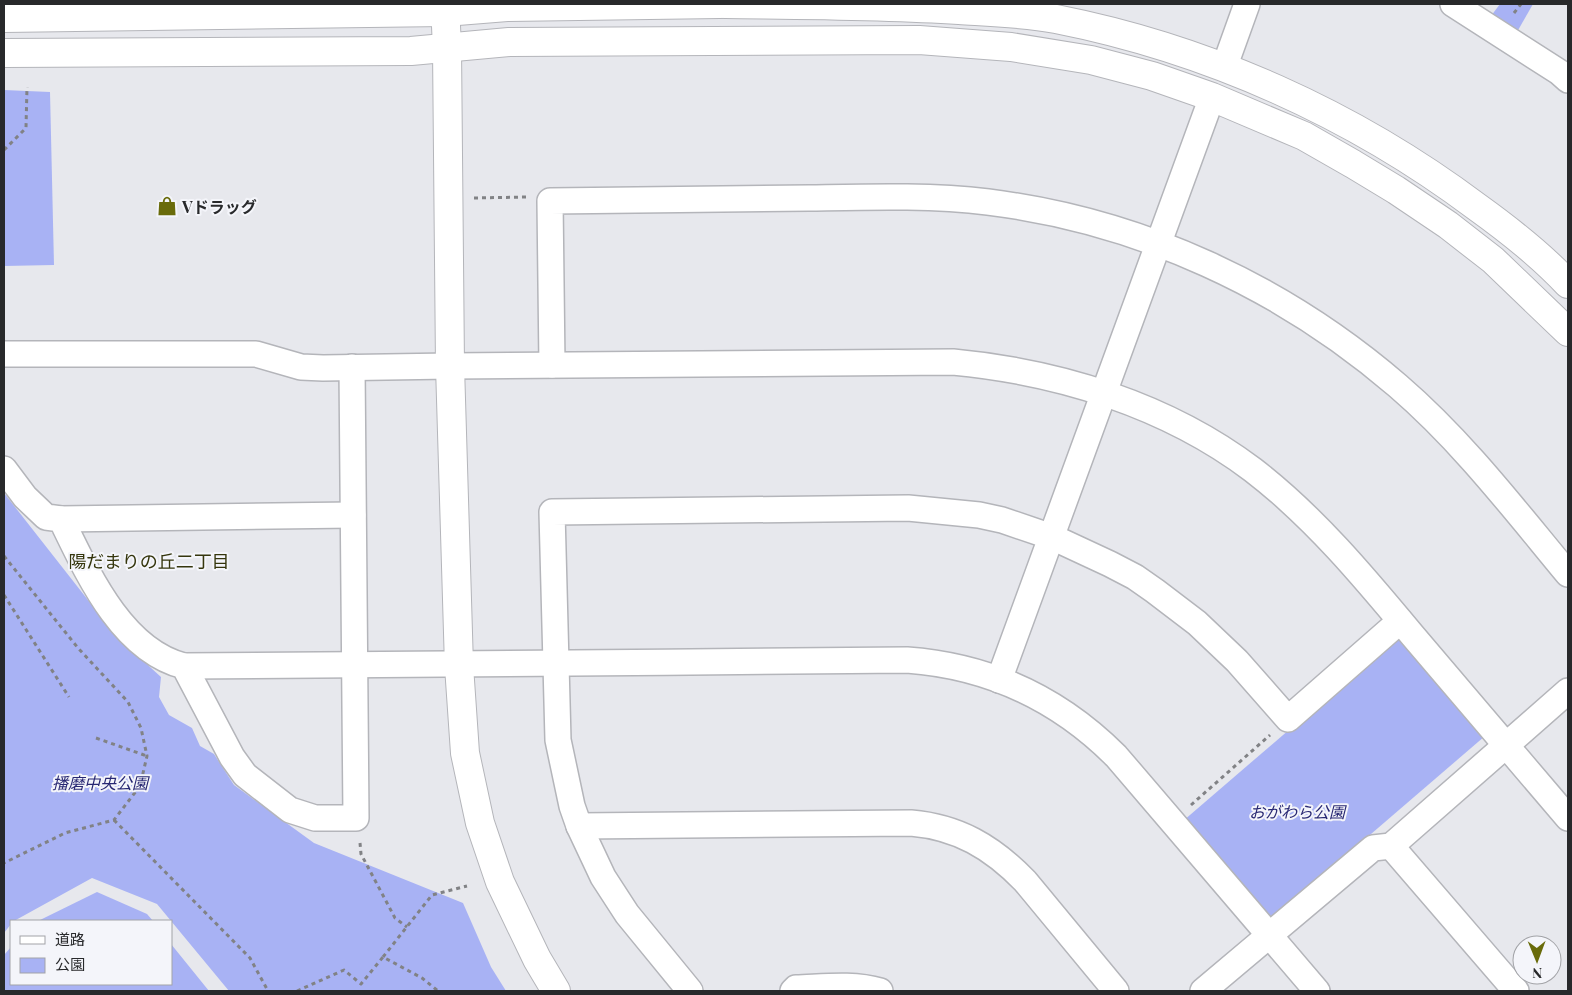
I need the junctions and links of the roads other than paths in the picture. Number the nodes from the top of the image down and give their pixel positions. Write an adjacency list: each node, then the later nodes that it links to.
1 (720, 4): 5 (street)
2 (725, 4): 9 (street)
3 (1247, 4): 9 (street)
4 (1453, 4): 10 (street)
5 (446, 8): 6 (street); 7 (street)
6 (4, 18)
7 (448, 48): 8 (street); 11 (street); 17 (street)
8 (4, 53)
9 (1224, 68): 13 (street)
10 (1568, 80)
11 (1212, 97): 12 (street); 14 (street)
12 (1159, 243): 16 (street); 19 (street); 24 (street)
13 (1568, 284)
14 (1568, 332)
15 (4, 354): 18 (street)
16 (552, 365): 17 (street); 19 (street)
17 (450, 366): 18 (street); 29 (street)
18 (352, 367): 21 (street)
19 (1104, 394): 23 (street); 25 (street)
20 (4, 469): 22 (street)
21 (353, 515): 22 (street); 28 (street)
22 (61, 519): 27 (street)
23 (1052, 537): 25 (street); 26 (street); 30 (street)
24 (1568, 574)
25 (1400, 621): 32 (street)
26 (556, 663): 29 (street); 30 (street); 34 (street)
27 (184, 666): 28 (street); 28 (street)
28 (355, 666): 29 (street)
29 (459, 666): 37 (street)
30 (999, 680): 36 (street)
31 (1568, 691): 32 (street)
32 (1506, 746): 33 (street); 35 (street)
33 (1568, 818)
34 (579, 826): 38 (street); 41 (street)
35 (1390, 846): 36 (street); 44 (street)
36 (1268, 934): 42 (street); 43 (street)
37 (556, 991)
38 (690, 991)
39 (793, 991): 40 (street)
40 (880, 991)
41 (1116, 991)
42 (1203, 991)
43 (1317, 991)
44 (1516, 991)

